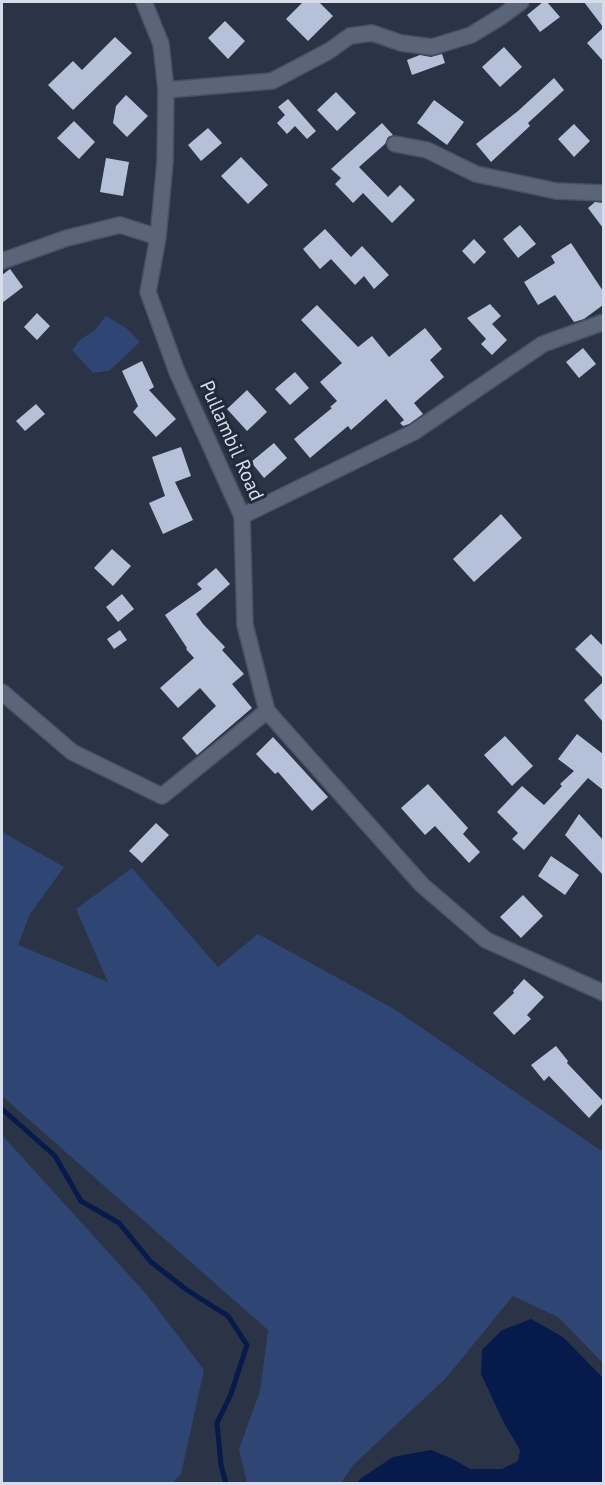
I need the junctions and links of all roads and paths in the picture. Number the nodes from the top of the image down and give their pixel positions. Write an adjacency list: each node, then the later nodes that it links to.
1 (144, 2): 3 (street, Pullambil Road)
2 (521, 2): 3 (street)
3 (166, 90): 6 (street, Pullambil Road)
4 (395, 144): 5 (street)
5 (603, 193)
6 (158, 237): 7 (street); 9 (street, Pullambil Road)
7 (2, 261)
8 (603, 322): 9 (street)
9 (243, 516): 11 (street, Pullambil Road)
10 (2, 692): 11 (street)
11 (267, 711): 12 (street, Pullambil Road)
12 (603, 993)

